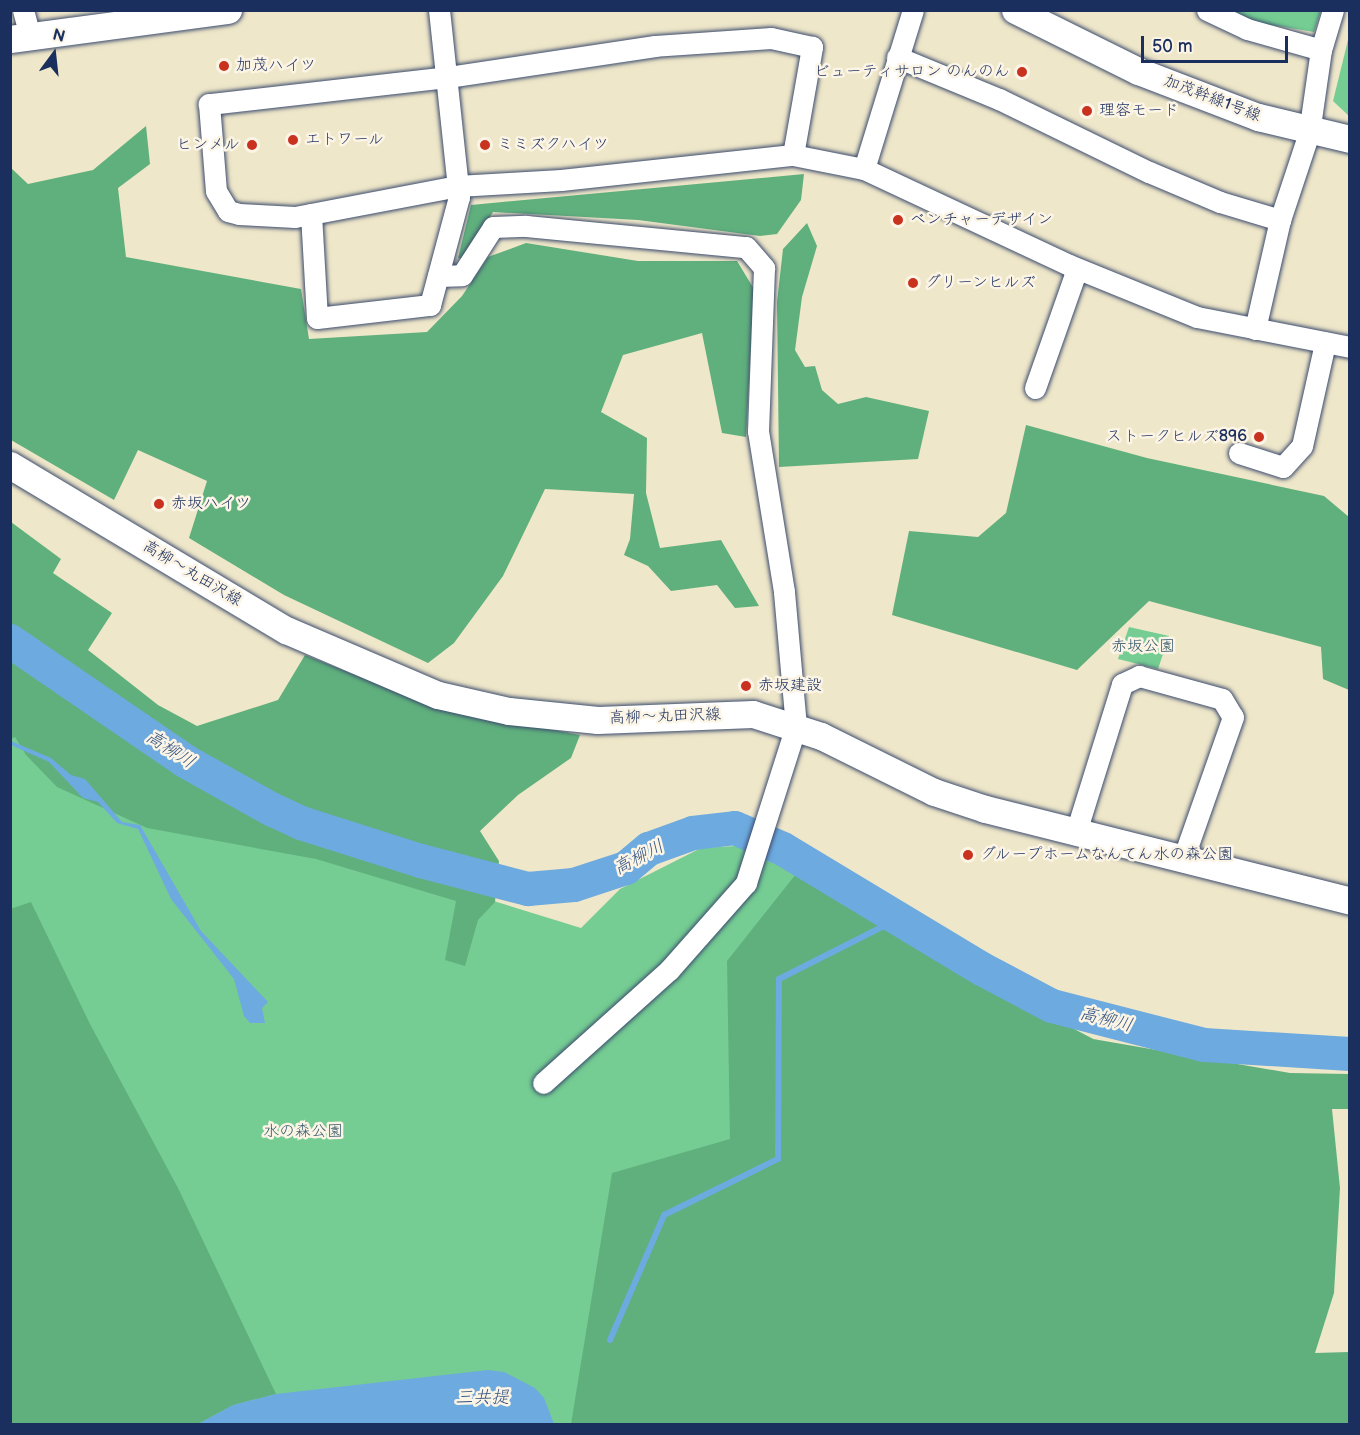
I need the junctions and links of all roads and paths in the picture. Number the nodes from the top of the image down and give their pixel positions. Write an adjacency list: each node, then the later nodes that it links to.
1 (23, 10): 8 (street)
2 (228, 10): 8 (street)
3 (439, 10): 11 (street)
4 (913, 10): 10 (street)
5 (1015, 10): 12 (street, 加茂幹線1号線)
6 (1207, 10): 9 (street)
7 (1333, 10): 9 (street)
8 (21, 39)
9 (1321, 50): 12 (street)
10 (897, 57): 15 (street); 18 (street)
11 (447, 77): 14 (street); 16 (street); 17 (street)
12 (1309, 133): 13 (street, 加茂幹線1号線); 18 (street)
13 (1350, 139)
14 (793, 155): 15 (street); 16 (street)
15 (864, 169): 19 (street)
16 (457, 186): 17 (street); 20 (street)
17 (311, 214): 20 (street)
18 (1280, 220): 21 (street)
19 (1077, 268): 21 (street); 24 (street)
20 (438, 276): 27 (street)
21 (1255, 329): 22 (street)
22 (1325, 343): 23 (street); 25 (street)
23 (1350, 347)
24 (1035, 388)
25 (1239, 453)
26 (10, 465): 27 (street, 高柳～丸田沢線)
27 (796, 726): 28 (street, 高柳～丸田沢線); 31 (street)
28 (1076, 832): 29 (street, 高柳～丸田沢線); 29 (street)
29 (1183, 859): 30 (street, 高柳～丸田沢線)
30 (1350, 901)
31 (543, 1083)

